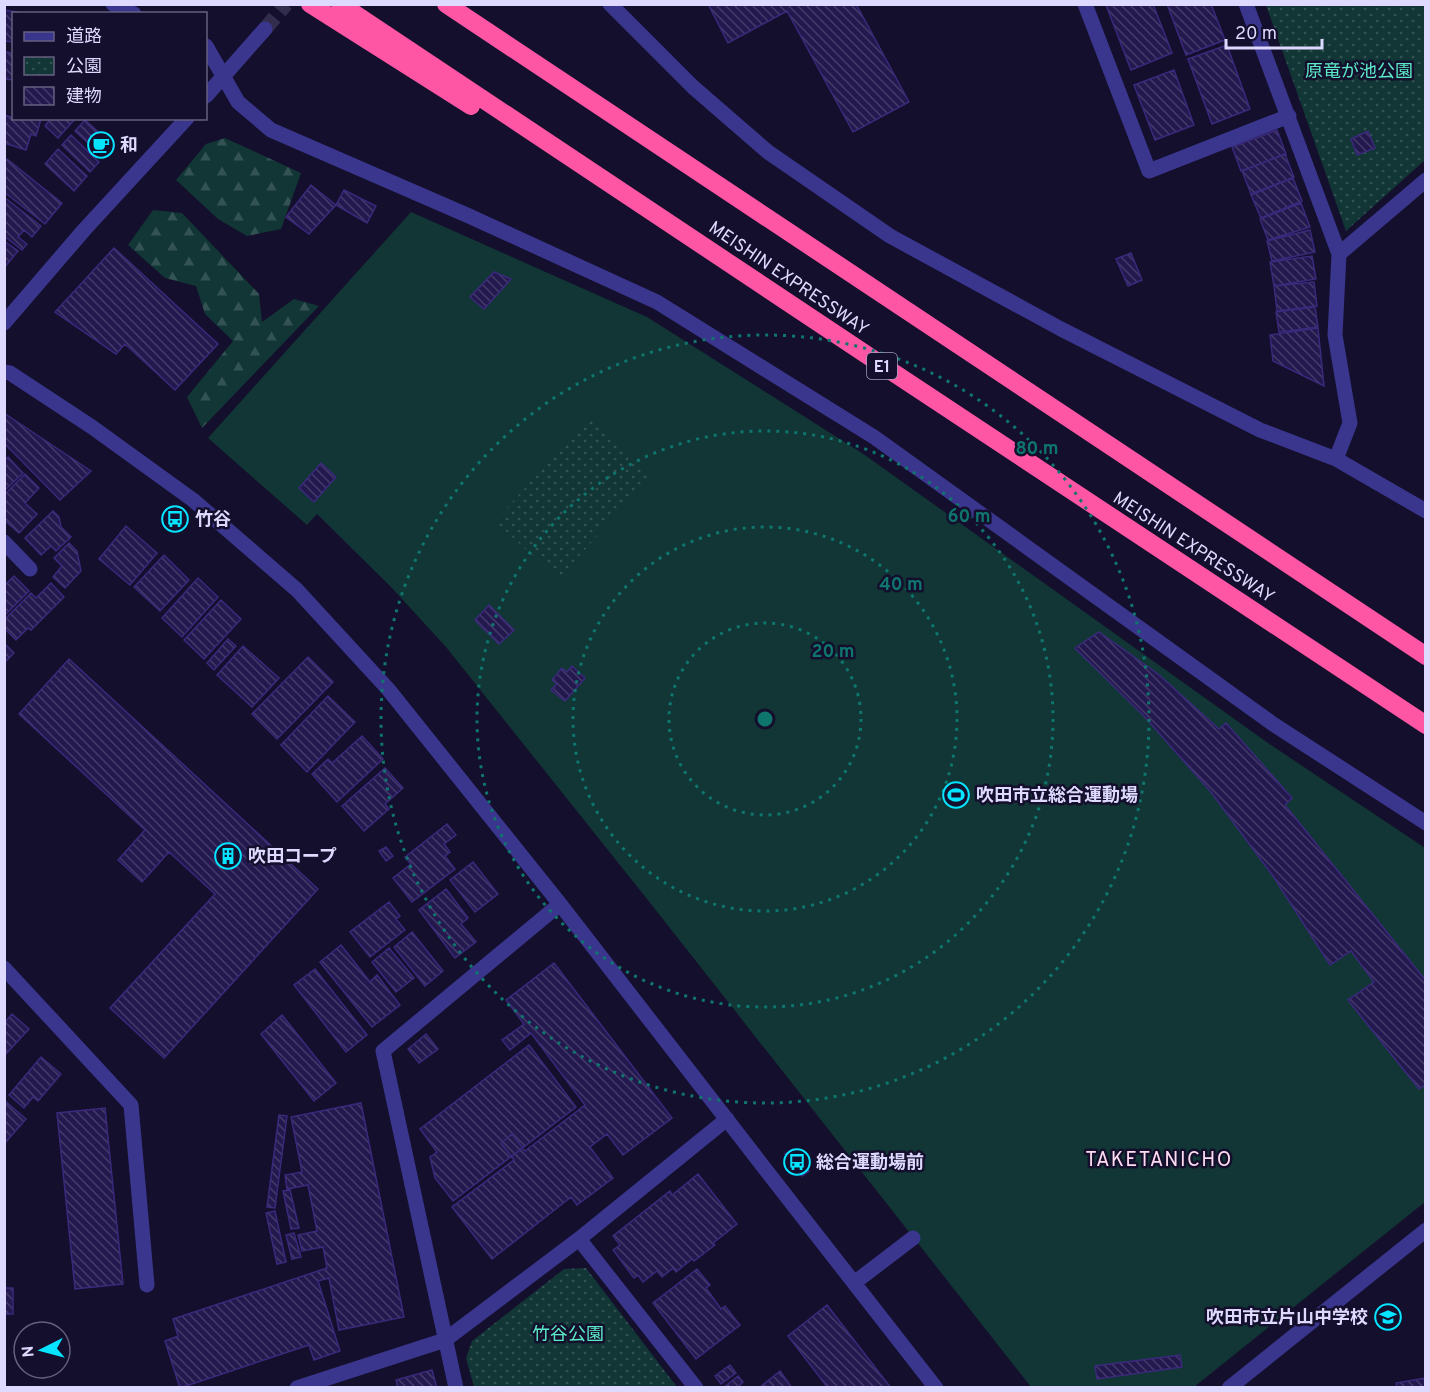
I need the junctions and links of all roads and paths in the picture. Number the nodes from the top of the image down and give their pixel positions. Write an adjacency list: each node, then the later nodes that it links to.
1 (113, 4): 8 (street)
2 (310, 4): 19 (highway)
3 (340, 4): 19 (highway, MEISHIN EXPRESSWAY / E1)
4 (446, 4): 24 (highway, MEISHIN EXPRESSWAY)
5 (610, 4): 20 (street)
6 (1085, 4): 13 (street)
7 (1246, 4): 13 (street)
8 (133, 11)
9 (265, 29): 11 (street)
10 (207, 48): 11 (street)
11 (224, 75): 12 (street); 26 (street)
12 (207, 95)
13 (1289, 116): 16 (street)
14 (185, 120): 17 (street)
15 (1425, 180): 16 (street)
16 (1339, 254): 20 (street)
17 (4, 323)
18 (4, 372): 27 (street)
19 (891, 372): 25 (highway, MEISHIN EXPRESSWAY / E1)
20 (1336, 459): 21 (street)
21 (1425, 511)
22 (4, 542): 23 (street)
23 (30, 569)
24 (1425, 656)
25 (1425, 725)
26 (1425, 823)
27 (560, 904): 29 (street); 35 (street)
28 (4, 968): 34 (street)
29 (727, 1119): 32 (street); 33 (street)
30 (1425, 1230): 40 (street)
31 (913, 1238): 33 (street)
32 (579, 1239): 35 (street); 38 (street)
33 (854, 1283): 39 (street)
34 (147, 1285)
35 (445, 1340): 36 (street); 37 (street)
36 (297, 1388)
37 (456, 1388)
38 (696, 1388)
39 (936, 1388)
40 (1229, 1388)

